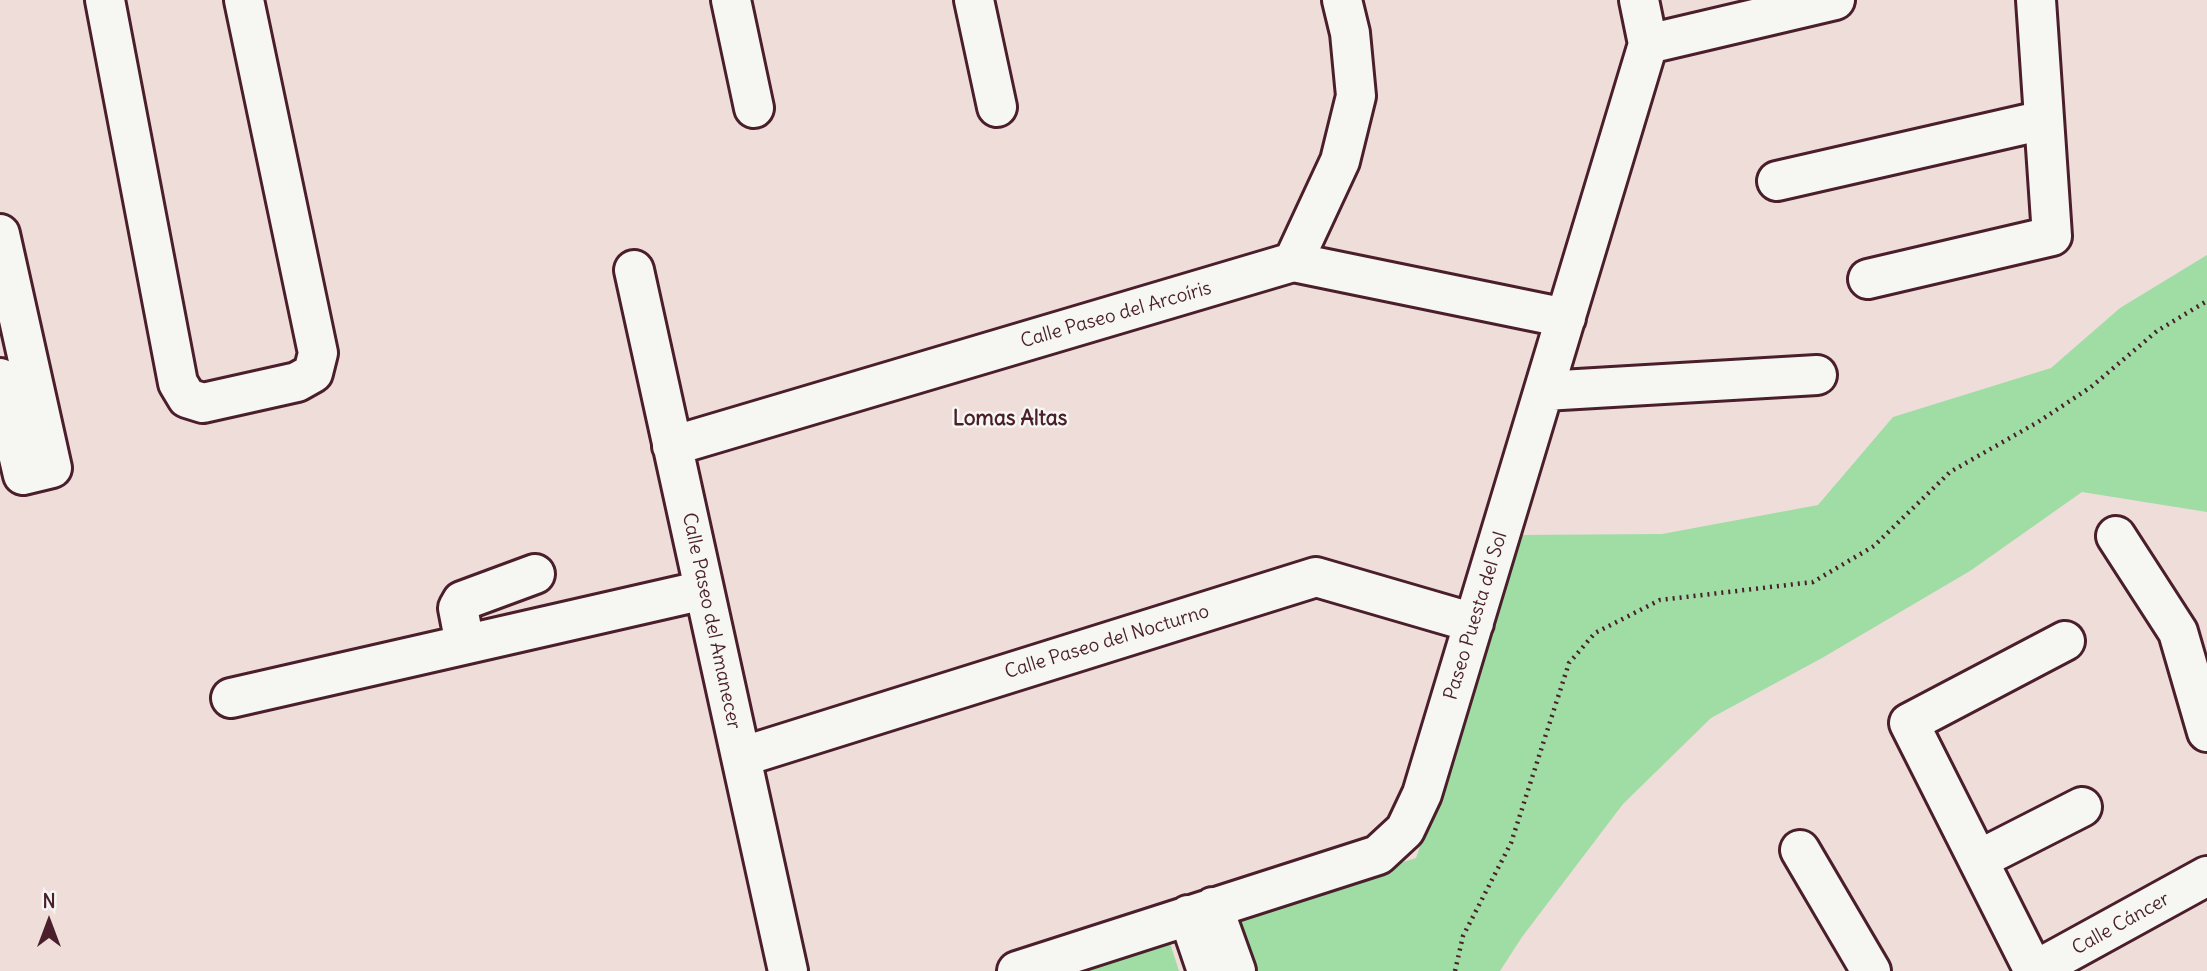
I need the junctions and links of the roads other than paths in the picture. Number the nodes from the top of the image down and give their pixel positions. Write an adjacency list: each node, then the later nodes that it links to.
1 (104, 0): 2 (street)
2 (244, 0)
3 (731, 0): 11 (street)
4 (974, 0): 10 (street)
5 (1342, 0): 15 (street)
6 (1639, 0): 9 (street, Paseo Puesta del Sol)
7 (1835, 0): 9 (street)
8 (2036, 0): 12 (street)
9 (1648, 44): 18 (street, Paseo Puesta del Sol)
10 (997, 107)
11 (754, 108)
12 (2044, 120): 13 (street); 17 (street)
13 (1777, 181)
14 (0, 234): 20 (street)
15 (1293, 262): 18 (street, Calle Paseo del Arcoíris); 22 (street, Calle Paseo del Arcoíris)
16 (634, 270): 22 (street, Calle Paseo del Amanecer)
17 (1868, 279)
18 (1566, 318): 21 (street, Paseo Puesta del Sol)
19 (1818, 375): 21 (street)
20 (0, 378)
21 (1544, 391): 26 (street, Paseo Puesta del Sol)
22 (672, 446): 25 (street, Calle Paseo del Amanecer)
23 (2116, 537): 27 (street)
24 (535, 573): 29 (street)
25 (704, 590): 29 (street); 32 (street, Calle Paseo del Amanecer)
26 (1474, 622): 32 (street, Calle Paseo del Nocturno); 37 (street, Paseo Puesta del Sol)
27 (2193, 631): 31 (street)
28 (2065, 640): 35 (street)
29 (465, 644): 30 (street)
30 (231, 698)
31 (2207, 732)
32 (741, 757): 38 (street, Calle Paseo del Amanecer)
33 (2081, 807): 35 (street)
34 (1800, 850): 42 (street)
35 (1978, 860): 43 (street)
36 (2207, 876): 43 (street, Calle Cáncer)
37 (1200, 911): 39 (street, Paseo Puesta del Sol); 40 (street); 41 (street)
38 (788, 971)
39 (1017, 971)
40 (1207, 971)
41 (1236, 971)
42 (1871, 971)
43 (2034, 971)

